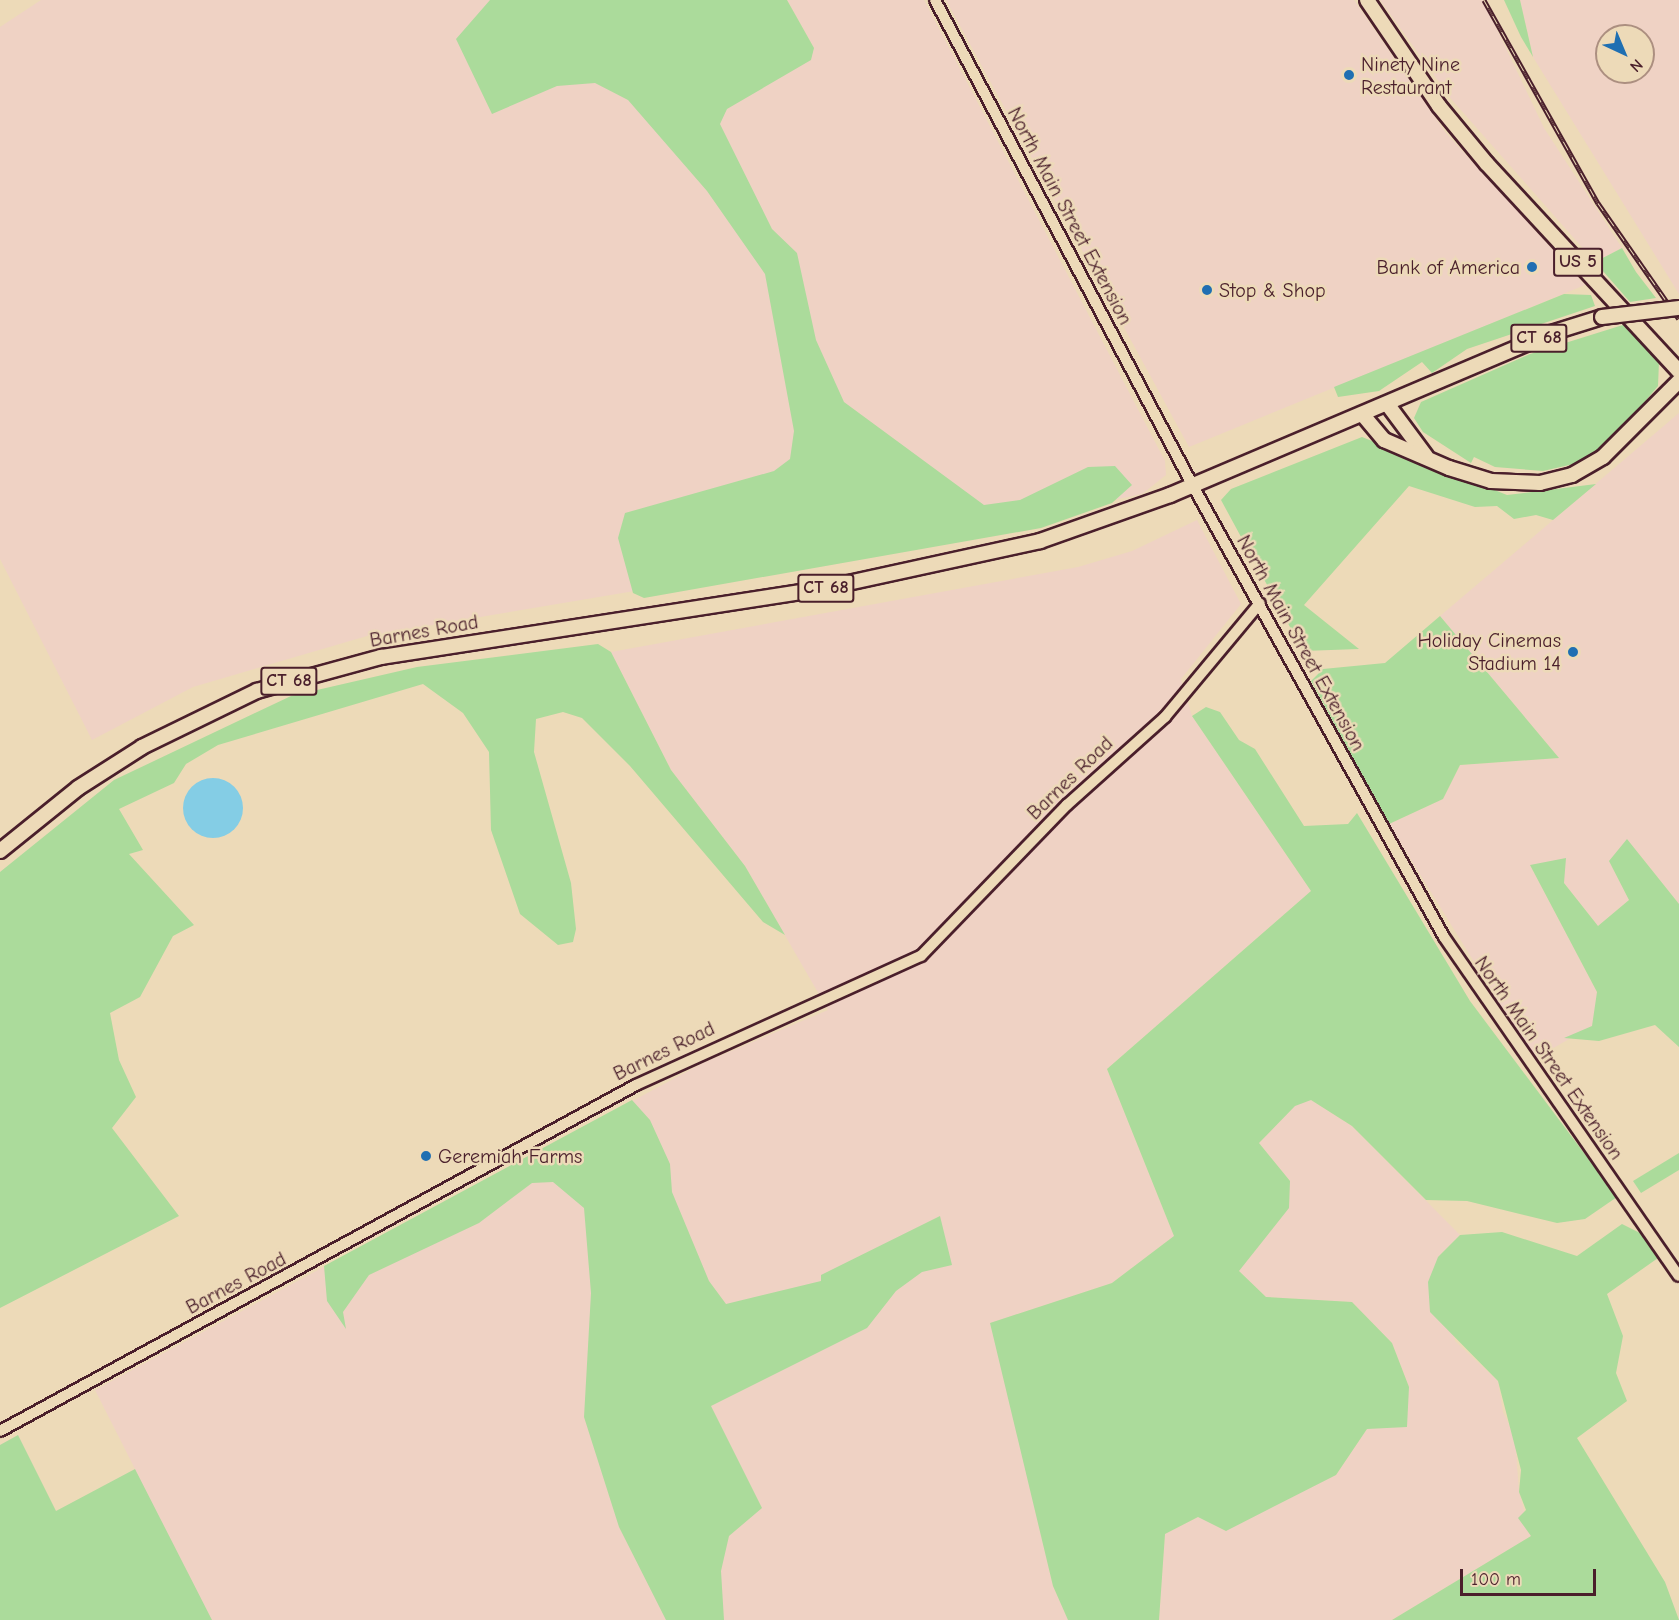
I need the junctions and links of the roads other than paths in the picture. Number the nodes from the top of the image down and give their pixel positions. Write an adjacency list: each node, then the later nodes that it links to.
1 (935, 0): 9 (street, North Main Street Extension)
2 (1367, 0): 4 (main road, US 5)
3 (1679, 308): 6 (main road, Barnes Road / CT 68, bridge)
4 (1679, 371)
5 (1679, 381): 8 (main road)
6 (1388, 405): 7 (main road, Barnes Road / CT 68); 8 (main road)
7 (1363, 415): 8 (main road); 9 (main road, Barnes Road / CT 68)
8 (1426, 456)
9 (1192, 486): 10 (street, North Main Street Extension); 11 (main road, Barnes Road / CT 68)
10 (1260, 603): 12 (street, North Main Street Extension); 13 (street, Barnes Road)
11 (0, 850)
12 (1679, 1276)
13 (0, 1431)

